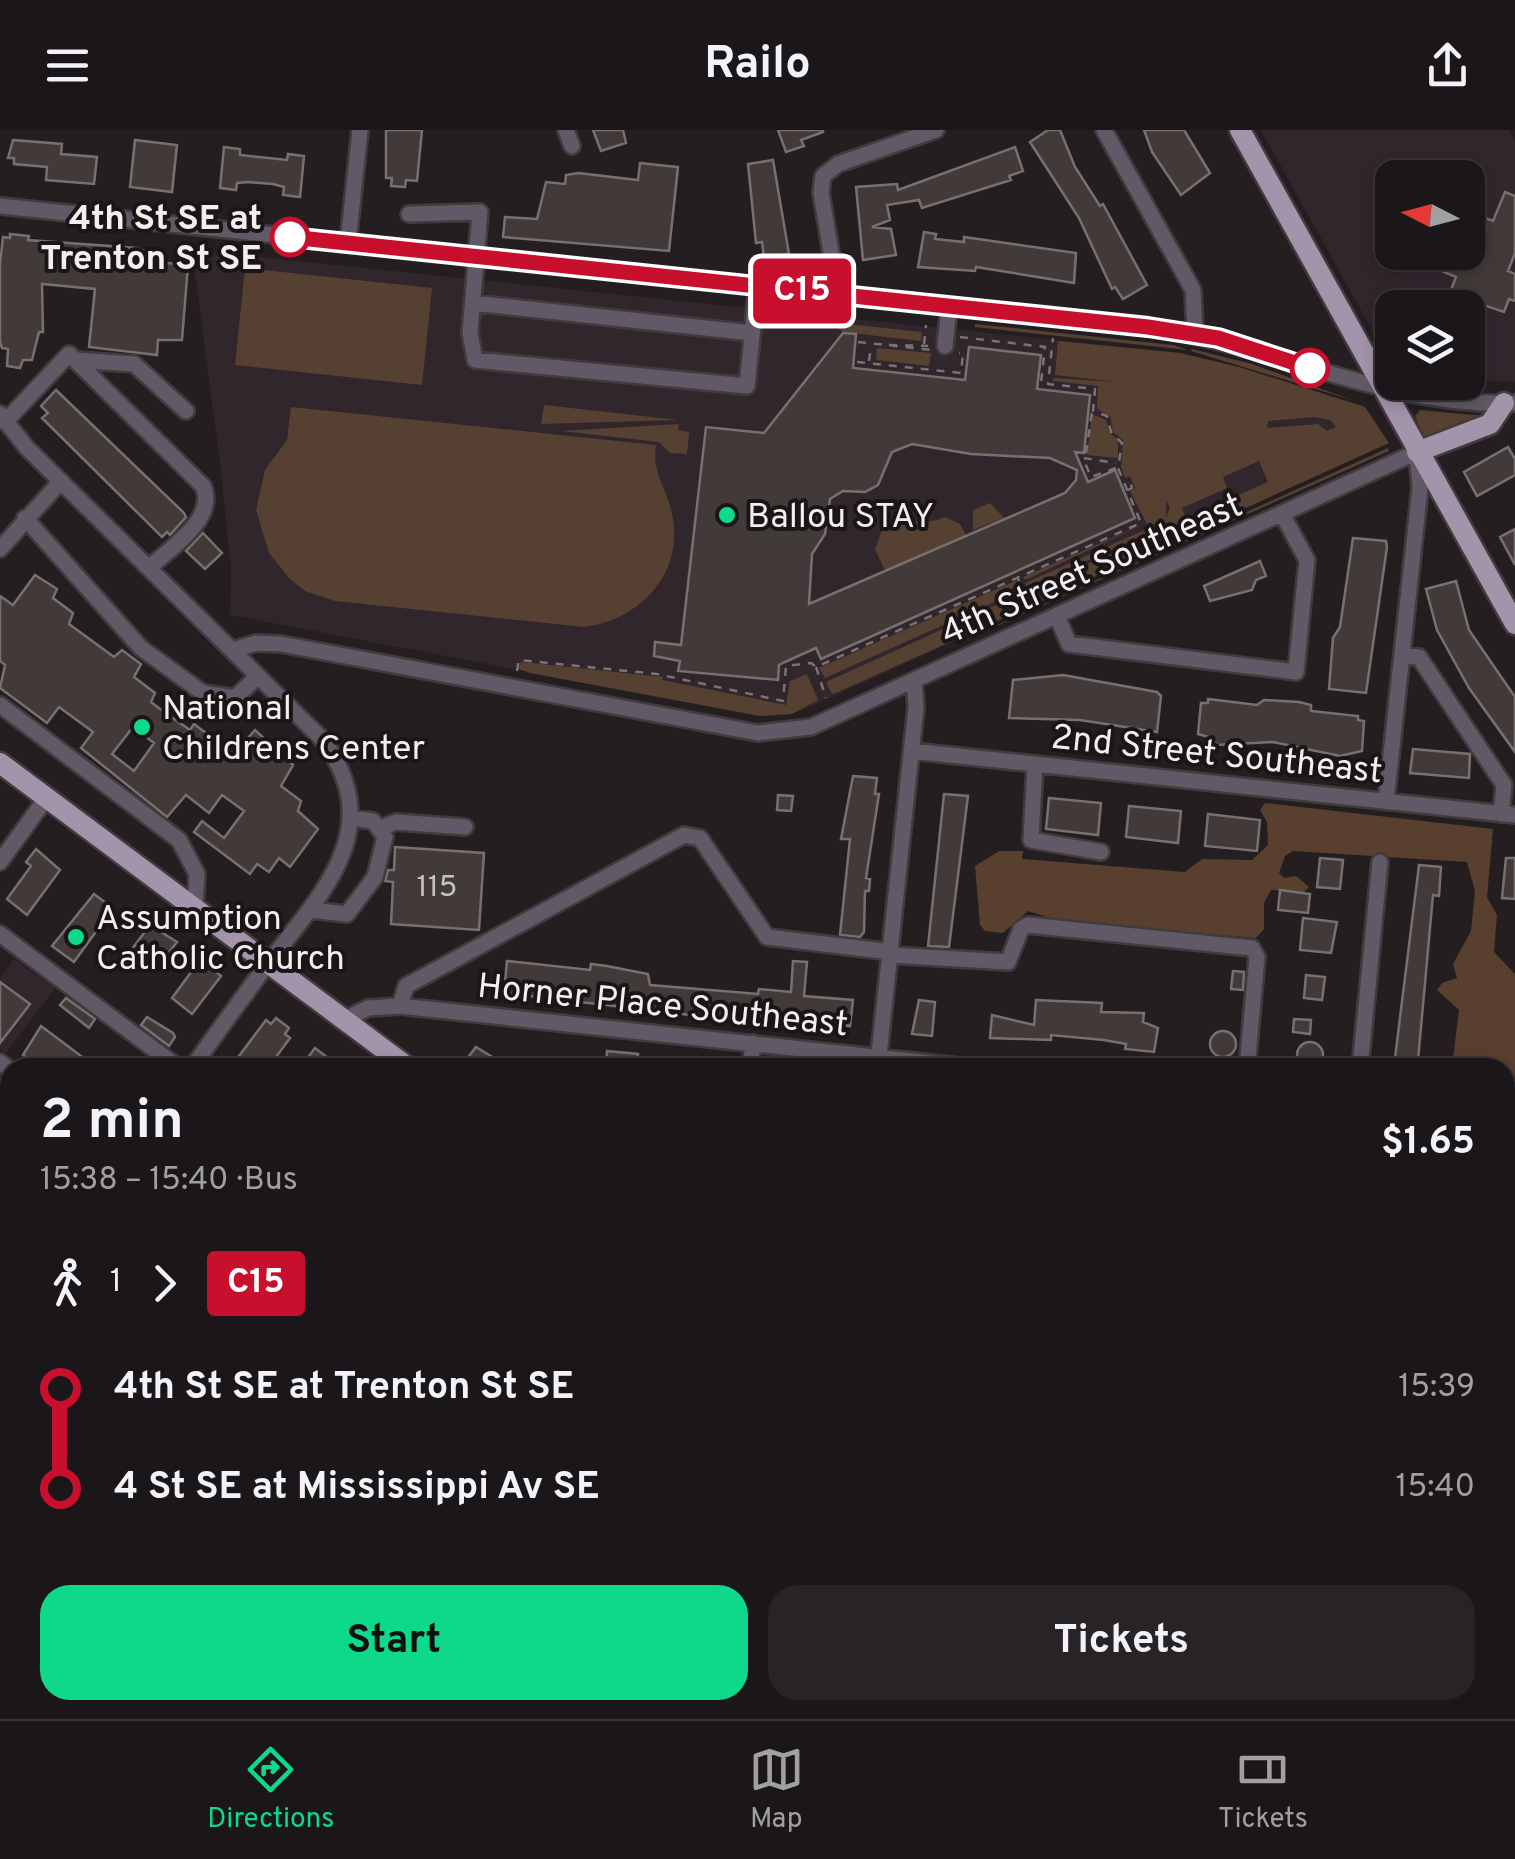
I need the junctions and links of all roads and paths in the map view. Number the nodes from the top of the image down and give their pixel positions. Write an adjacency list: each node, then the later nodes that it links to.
1 (360, 130): 7 (street)
2 (936, 130): 10 (street)
3 (1104, 130): 15 (street)
4 (1240, 130): 27 (main road)
5 (0, 206): 7 (street)
6 (409, 214): 8 (street)
7 (348, 243): 8 (street)
8 (478, 257): 9 (street); 11 (street)
9 (757, 286): 10 (street); 14 (street)
10 (838, 294): 12 (street)
11 (473, 303): 14 (street); 14 (street)
12 (949, 306): 15 (street); 22 (street)
13 (926, 325): 21 (path)
14 (752, 333)
15 (1195, 334): 29 (street)
16 (1054, 338): 28 (path)
17 (858, 342): 18 (path)
18 (871, 344): 20 (path); 26 (path)
19 (1025, 344): 22 (path); 23 (path); 28 (path)
20 (889, 346): 21 (path); 22 (path)
21 (924, 346): 22 (path)
22 (944, 346): 26 (path)
23 (1024, 353)
24 (75, 360): 33 (street); 35 (street); 45 (street)
25 (857, 362): 26 (path)
26 (868, 363)
27 (1375, 375)
28 (1048, 384): 34 (path)
29 (1375, 387)
30 (1389, 400): 36 (main road)
31 (1483, 400): 32 (street)
32 (1510, 403): 36 (main road)
33 (186, 411)
34 (1093, 411): 37 (path); 38 (path)
35 (3, 418): 40 (street)
36 (1417, 452): 42 (street, 4th Street Southeast); 49 (main road); 51 (street)
37 (1086, 453)
38 (1118, 466): 38 (path); 41 (path)
39 (1128, 478): 41 (path)
40 (61, 481): 43 (street); 45 (street)
41 (1127, 490): 46 (path)
42 (1282, 514): 48 (street, 4th Street Southeast); 48 (street)
43 (25, 518): 44 (street); 54 (street)
44 (0, 549)
45 (149, 568): 50 (street)
46 (1018, 576): 47 (path); 52 (path)
47 (1050, 599)
48 (1057, 616): 55 (street, 4th Street Southeast)
49 (1515, 624)
50 (232, 650): 54 (street); 55 (street, 4th Street Southeast)
51 (1402, 655): 62 (street); 63 (street)
52 (816, 667): 53 (path); 56 (path)
53 (517, 671)
54 (258, 676): 64 (street)
55 (914, 682): 58 (street)
56 (826, 698)
57 (0, 706): 70 (street)
58 (912, 751): 60 (street, 2nd Street Southeast); 73 (street)
59 (0, 763): 61 (main road)
60 (1035, 764): 62 (street, 2nd Street Southeast); 67 (street)
61 (46, 797): 68 (street); 70 (main road)
62 (1386, 801): 63 (street, 2nd Street Southeast)
63 (1508, 814)
64 (350, 818): 66 (street); 71 (street)
65 (465, 826): 66 (street)
66 (381, 828): 71 (street)
67 (1100, 852)
68 (0, 862)
69 (1380, 862): 85 (street)
70 (195, 908): 74 (main road)
71 (310, 910): 74 (street)
72 (0, 934): 78 (street)
73 (891, 953): 75 (street); 83 (street); 84 (street)
74 (269, 963): 76 (main road); 79 (street)
75 (400, 1006): 76 (street, Horner Place Southeast); 77 (street, Horner Place Southeast)
76 (344, 1020): 80 (main road)
77 (753, 1044): 81 (street); 82 (street, Horner Place Southeast)
78 (166, 1058)
79 (199, 1058)
80 (395, 1058)
81 (751, 1058)
82 (850, 1058)
83 (878, 1058)
84 (1248, 1058)
85 (1361, 1058)

